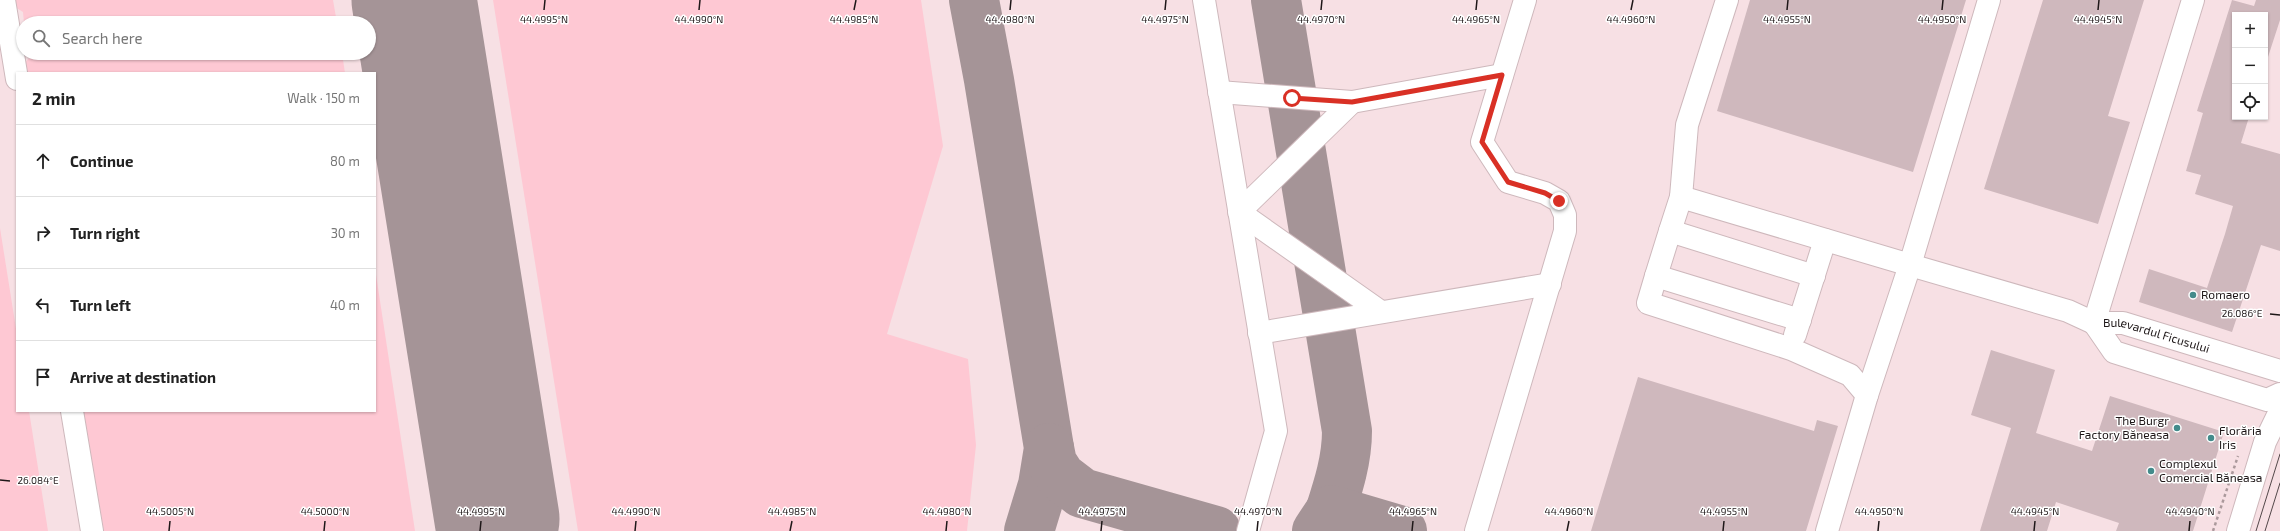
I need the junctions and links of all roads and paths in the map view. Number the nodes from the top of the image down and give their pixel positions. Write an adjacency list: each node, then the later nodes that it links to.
1 (4, 0): 7 (street)
2 (1204, 0): 9 (street)
3 (1525, 0): 8 (street)
4 (1727, 0): 11 (street)
5 (1989, 0): 15 (street)
6 (2193, 0): 21 (street)
7 (16, 73)
8 (1502, 75): 10 (street); 18 (street)
9 (1219, 92): 10 (street); 12 (street)
10 (1352, 102): 12 (street)
11 (1680, 197): 13 (street); 14 (street)
12 (1239, 212): 19 (street); 22 (street)
13 (1670, 231): 16 (street); 17 (street)
14 (1825, 240): 15 (street); 17 (street)
15 (1910, 265): 21 (street); 26 (street)
16 (1656, 276): 20 (street); 23 (street)
17 (1814, 276): 20 (street)
18 (1550, 284): 19 (street); 30 (street)
19 (1381, 312): 22 (street)
20 (1800, 320): 23 (street)
21 (2094, 323): 24 (street, Bulevardul Ficusului); 25 (street, Bulevardul Ficusului)
22 (1259, 333): 32 (street)
23 (1790, 349): 26 (street)
24 (2280, 371)
25 (2280, 394)
26 (1867, 395): 33 (street)
27 (2280, 411): 35 (street)
28 (72, 412): 31 (street)
29 (2240, 451): 34 (path)
30 (1481, 530)
31 (92, 531)
32 (1248, 531)
33 (1827, 531)
34 (2213, 531)
35 (2238, 531)

